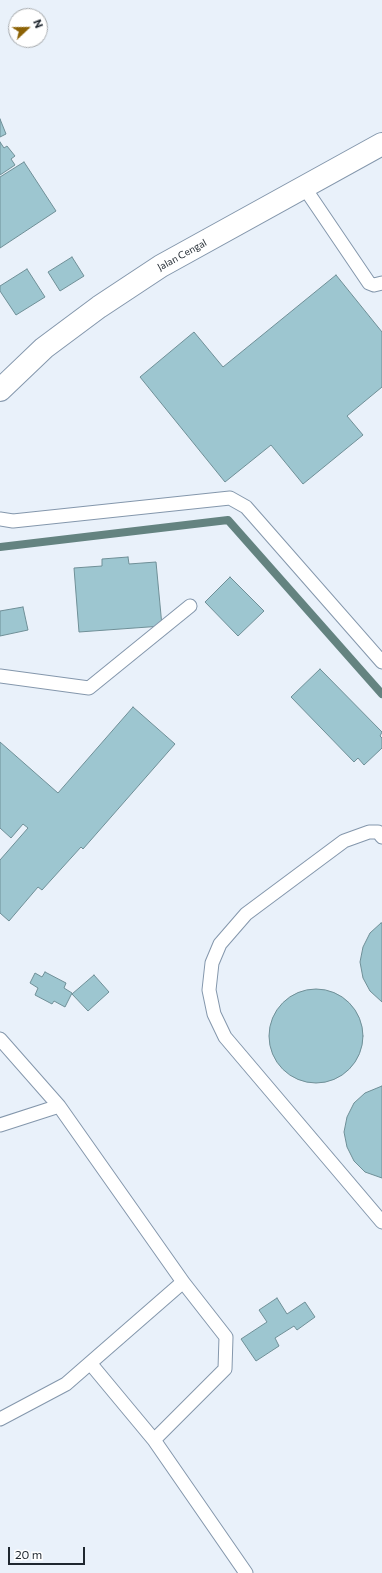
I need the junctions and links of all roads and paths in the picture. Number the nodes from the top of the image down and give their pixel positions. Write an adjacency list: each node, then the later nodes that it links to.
1 (382, 144): 2 (street, Jalan Cengal)
2 (304, 187): 3 (lane); 4 (street, Jalan Cengal)
3 (382, 283)
4 (0, 390)
5 (0, 519): 7 (lane)
6 (190, 606): 8 (lane)
7 (382, 662)
8 (0, 676)
9 (381, 833): 13 (lane)
10 (0, 1039): 11 (lane)
11 (60, 1106): 12 (lane); 14 (lane)
12 (0, 1125)
13 (382, 1222)
14 (183, 1282): 15 (lane); 17 (lane)
15 (90, 1364): 16 (lane); 17 (lane)
16 (0, 1419)
17 (154, 1440): 18 (lane)
18 (246, 1573)

